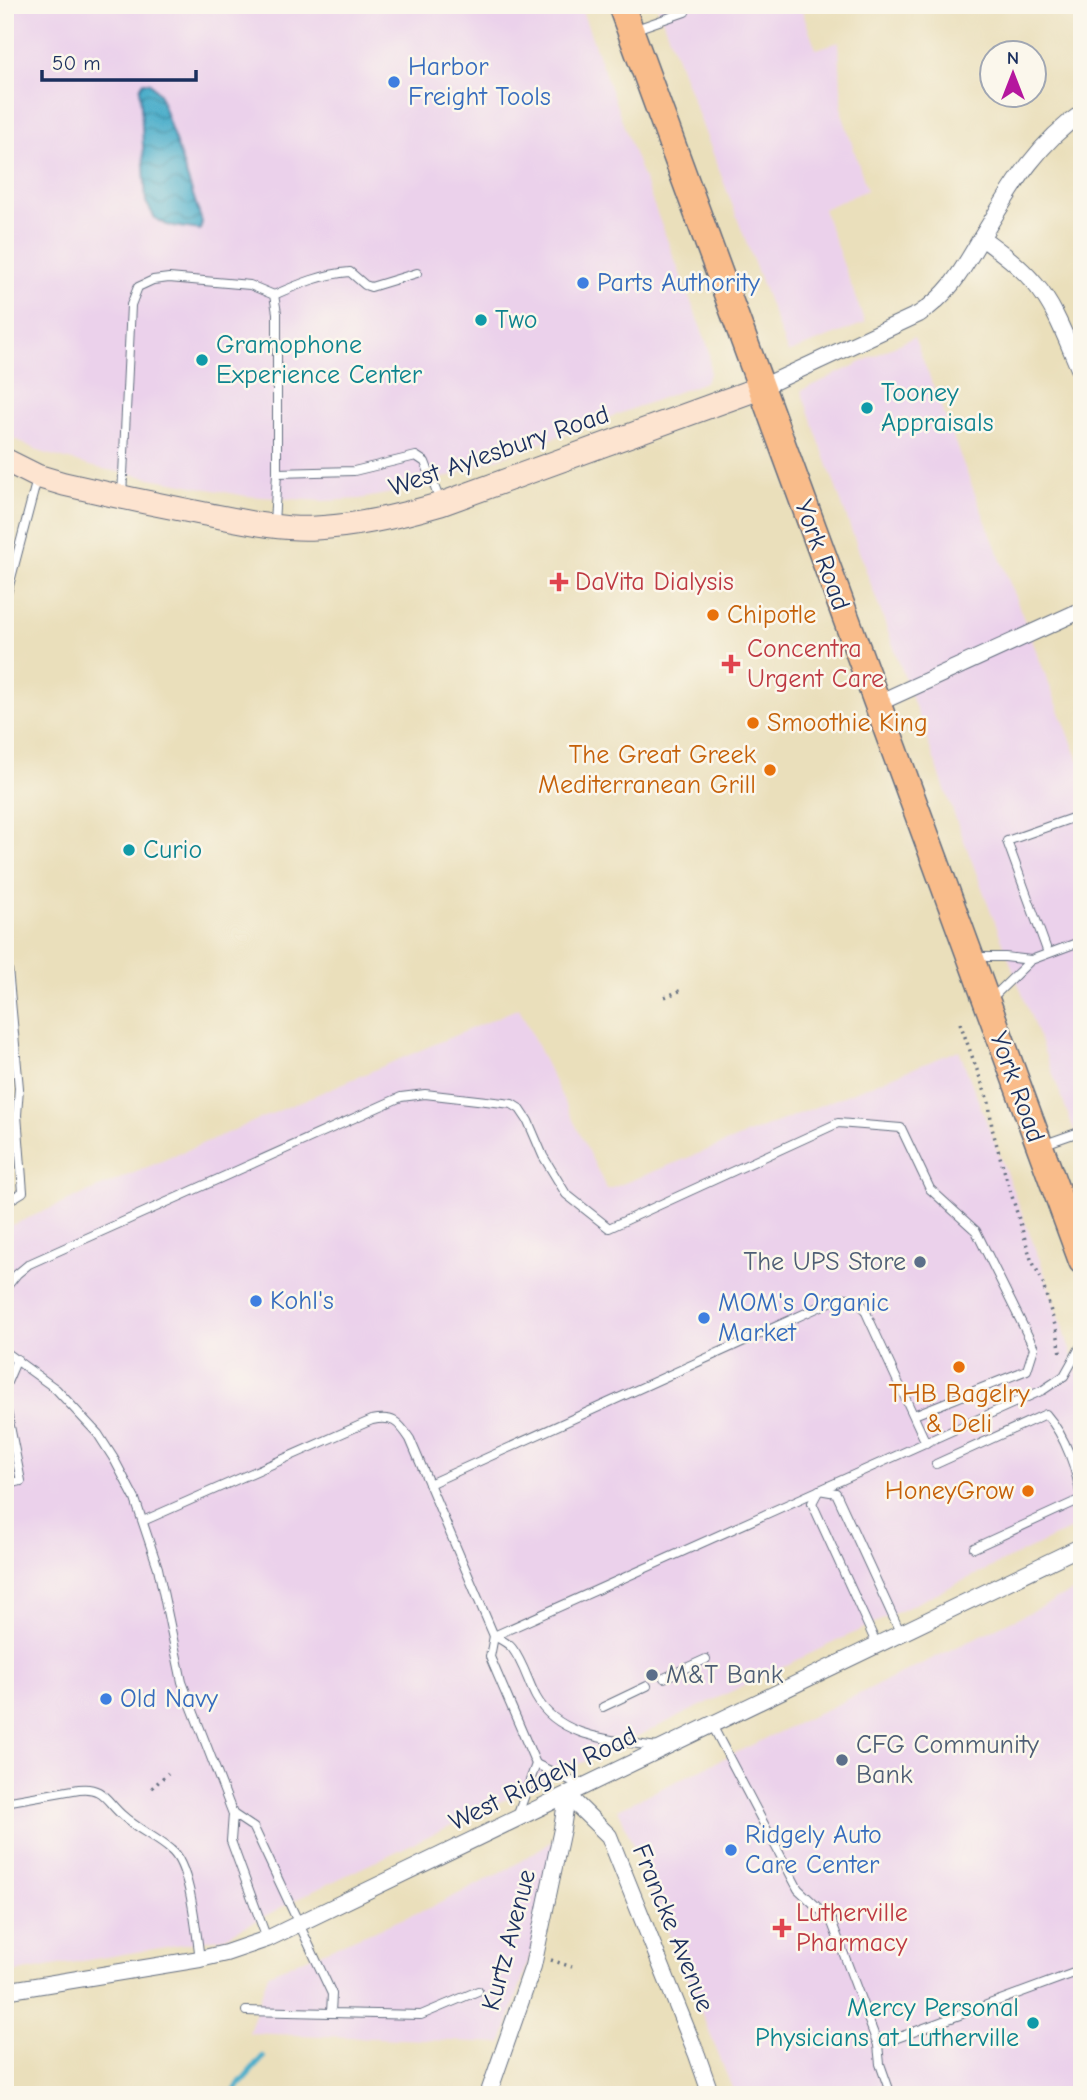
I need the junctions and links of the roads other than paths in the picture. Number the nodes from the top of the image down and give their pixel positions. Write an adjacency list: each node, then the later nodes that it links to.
1 (621, 5): 3 (main road, York Road)
2 (682, 5): 3 (lane)
3 (630, 31): 9 (main road, York Road)
4 (1082, 113): 5 (street)
5 (982, 238): 8 (street); 9 (street)
6 (417, 273): 7 (lane)
7 (274, 295): 11 (lane); 13 (lane)
8 (1082, 375)
9 (760, 388): 14 (street, West Aylesbury Road); 18 (main road, York Road)
10 (5, 460): 12 (street, West Aylesbury Road)
11 (277, 474): 14 (lane); 15 (lane)
12 (37, 476): 13 (street, West Aylesbury Road); 16 (lane)
13 (122, 498): 15 (street, West Aylesbury Road)
14 (442, 504): 15 (street, West Aylesbury Road)
15 (273, 526)
16 (5, 601)
17 (1082, 610): 18 (street)
18 (876, 704): 24 (main road, York Road)
19 (1080, 815): 20 (lane); 23 (lane)
20 (1082, 827)
21 (5, 936): 29 (lane)
22 (1082, 941): 23 (lane)
23 (1048, 953): 25 (lane)
24 (970, 957): 25 (lane); 26 (main road, York Road)
25 (1031, 960): 26 (lane)
26 (986, 1003): 28 (main road, York Road)
27 (1082, 1130): 28 (lane)
28 (1040, 1146): 30 (main road, York Road)
29 (5, 1203)
30 (1072, 1221): 31 (main road, York Road)
31 (1082, 1261)
32 (5, 1289): 38 (lane)
33 (1082, 1344): 39 (lane)
34 (5, 1352): 35 (lane)
35 (16, 1359): 36 (lane); 44 (lane)
36 (5, 1387)
37 (5, 1401): 41 (lane)
38 (914, 1415): 39 (lane); 42 (lane)
39 (926, 1443): 43 (lane)
40 (936, 1464): 46 (lane)
41 (5, 1484)
42 (429, 1484): 44 (lane); 48 (lane)
43 (819, 1490): 47 (lane); 48 (lane); 49 (lane)
44 (143, 1521): 60 (lane)
45 (1082, 1546): 47 (street, West Ridgely Road)
46 (974, 1548)
47 (901, 1634): 49 (street, West Ridgely Road)
48 (494, 1636): 55 (lane); 56 (lane)
49 (877, 1645): 54 (street, West Ridgely Road)
50 (706, 1659): 51 (lane)
51 (664, 1678)
52 (647, 1686): 53 (lane)
53 (603, 1707)
54 (712, 1726): 55 (street, West Ridgely Road); 70 (lane)
55 (664, 1748): 57 (street, West Ridgely Road)
56 (536, 1764): 57 (lane); 61 (lane)
57 (583, 1787): 58 (street, West Ridgely Road)
58 (567, 1795): 61 (street, West Ridgely Road); 71 (street, Kurtz Avenue); 72 (street, Francke Avenue)
59 (5, 1802): 64 (lane)
60 (233, 1814): 62 (lane); 63 (lane)
61 (516, 1819): 62 (street, West Ridgely Road)
62 (300, 1925): 63 (street, West Ridgely Road); 69 (lane)
63 (267, 1940): 64 (street, West Ridgely Road)
64 (200, 1959): 66 (street, West Ridgely Road)
65 (1082, 1970): 70 (lane)
66 (5, 1991)
67 (478, 1991): 69 (lane)
68 (246, 2011): 69 (lane)
69 (331, 2013)
70 (878, 2045): 73 (lane)
71 (488, 2095)
72 (711, 2095)
73 (891, 2095)

